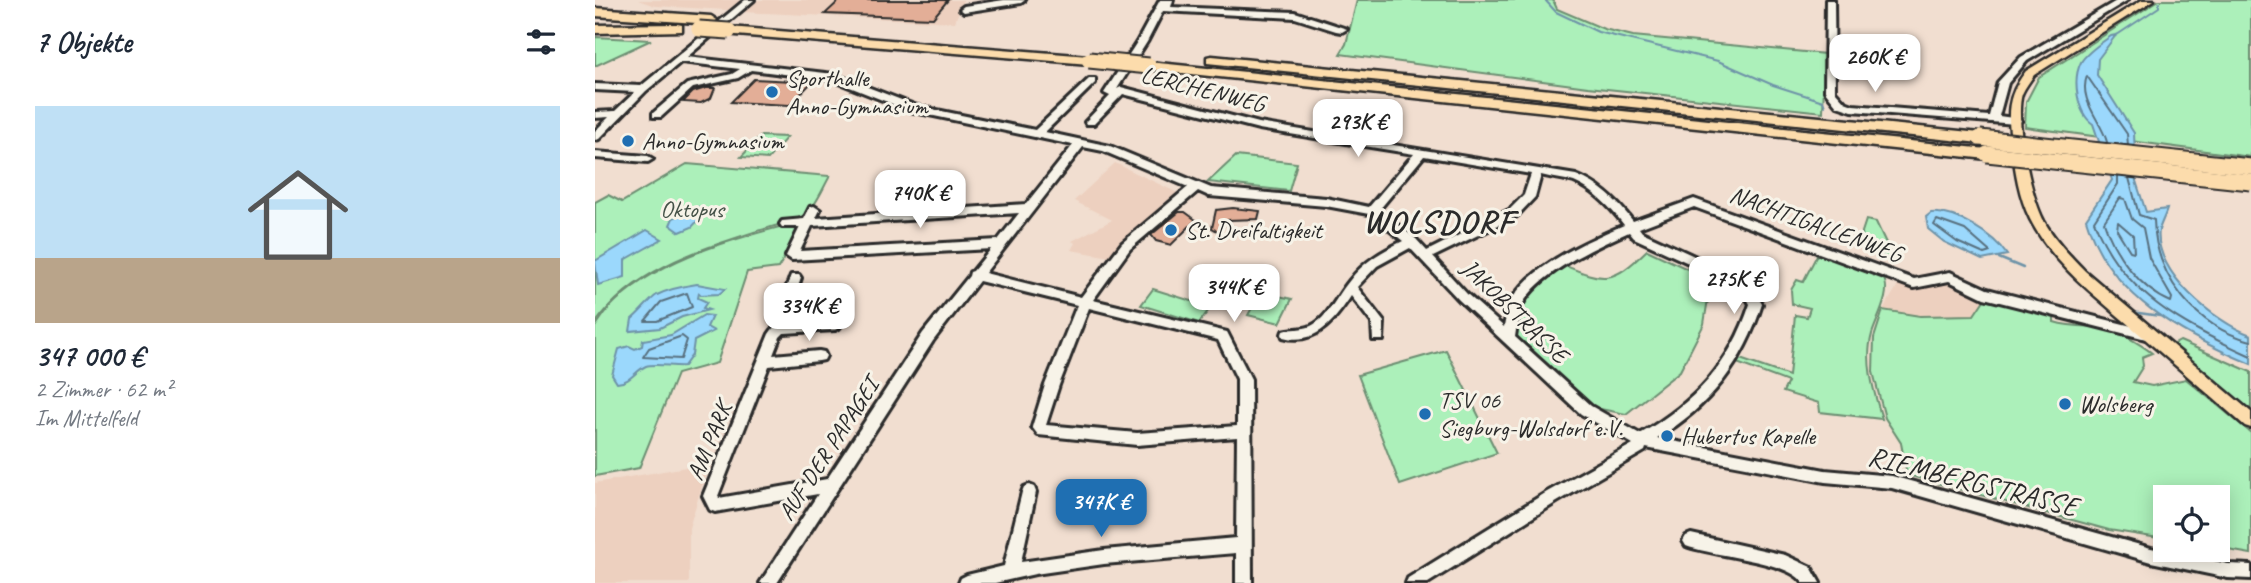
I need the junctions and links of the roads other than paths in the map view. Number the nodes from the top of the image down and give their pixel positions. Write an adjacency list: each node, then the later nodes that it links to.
1 (750, 0): 17 (street)
2 (1021, 0): 9 (street)
3 (1156, 0): 11 (street)
4 (1164, 0): 28 (street, AUF DER PAPAGEI)
5 (1169, 0): 16 (street)
6 (1830, 0): 26 (street)
7 (2124, 0): 26 (street)
8 (2149, 0): 27 (main road)
9 (964, 9)
10 (595, 12): 13 (highway)
11 (1144, 19)
12 (595, 22): 14 (highway)
13 (734, 27): 14 (highway, bridge); 18 (highway, bridge)
14 (680, 28): 15 (highway)
15 (595, 29)
16 (1342, 29)
17 (678, 59): 19 (street, JAKOBSTRASSE); 22 (street)
18 (1149, 60): 35 (highway, bridge); 37 (highway, bridge)
19 (751, 66): 25 (street); 29 (street, JAKOBSTRASSE)
20 (1092, 82): 29 (street)
21 (595, 87): 22 (street)
22 (643, 89): 23 (street)
23 (617, 114): 24 (street); 30 (street)
24 (595, 115)
25 (657, 115)
26 (1993, 118): 27 (street)
27 (2016, 121): 54 (main road)
28 (1090, 122): 31 (street, AUF DER PAPAGEI); 32 (street, LERCHENWEG)
29 (1036, 135): 31 (street, JAKOBSTRASSE)
30 (595, 137)
31 (1078, 141): 38 (street, JAKOBSTRASSE); 39 (street, AUF DER PAPAGEI)
32 (1421, 153): 36 (street, LERCHENWEG); 40 (street)
33 (595, 155): 34 (street)
34 (648, 159)
35 (2251, 167)
36 (1537, 171): 43 (street, LERCHENWEG); 46 (street)
37 (2251, 182)
38 (1196, 187): 40 (street, JAKOBSTRASSE); 50 (street)
39 (1030, 208): 41 (street); 45 (street, AUF DER PAPAGEI)
40 (1372, 211): 44 (street, JAKOBSTRASSE)
41 (811, 215): 42 (street); 45 (street)
42 (786, 224)
43 (1634, 227): 54 (street, NACHTIGALLENWEG); 56 (street); 61 (street)
44 (1412, 242): 46 (street, JAKOBSTRASSE); 49 (street)
45 (1002, 244): 47 (street, AUF DER PAPAGEI)
46 (1426, 256): 56 (street, JAKOBSTRASSE)
47 (974, 275): 50 (street); 62 (street, AUF DER PAPAGEI)
48 (795, 278): 52 (street, AM PARK)
49 (1351, 288): 53 (street); 55 (street)
50 (1085, 301): 60 (street); 60 (street)
51 (835, 325): 52 (street)
52 (781, 328): 58 (street, AM PARK)
53 (1288, 334)
54 (2146, 334): 59 (main road)
55 (1378, 336)
56 (1508, 338): 61 (street, JAKOBSTRASSE)
57 (819, 356): 58 (street)
58 (764, 361): 62 (street, AM PARK)
59 (2251, 421)
60 (1243, 431): 65 (street)
61 (1640, 441): 67 (street, RIEMBERGSTRASSE); 71 (street)
62 (832, 485): 68 (street, AUF DER PAPAGEI)
63 (1029, 492): 66 (street)
64 (1691, 541): 72 (street)
65 (1244, 545): 66 (street); 70 (street)
66 (1011, 570): 69 (street)
67 (2251, 572)
68 (768, 583)
69 (967, 583)
70 (1244, 583)
71 (1414, 583)
72 (1812, 583)

